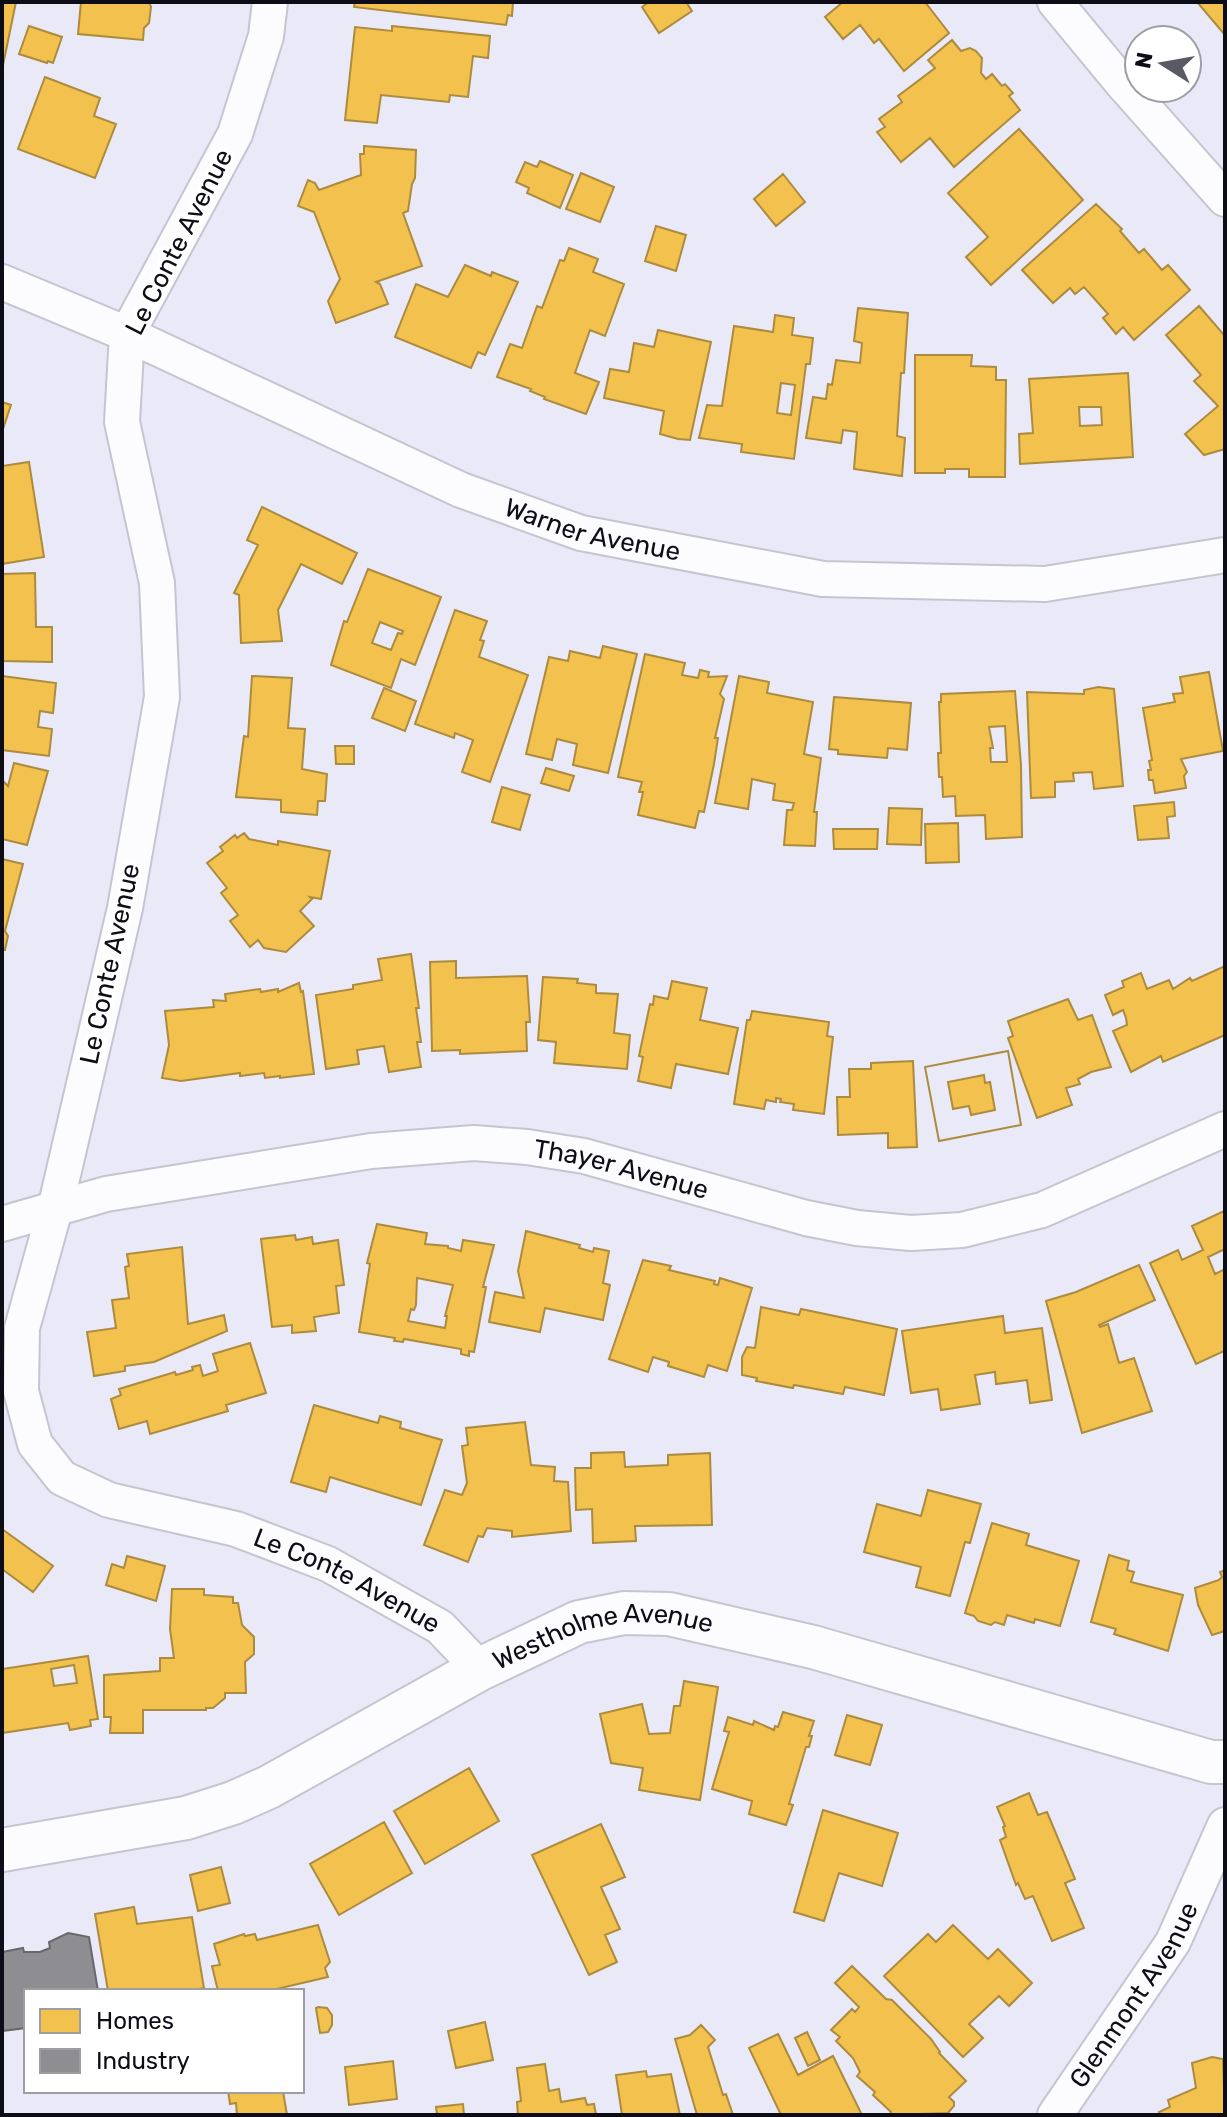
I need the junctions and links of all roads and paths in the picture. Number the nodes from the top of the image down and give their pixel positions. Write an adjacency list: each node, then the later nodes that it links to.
1 (270, 2): 5 (street, Le Conte Avenue)
2 (1055, 2): 3 (street)
3 (1225, 199)
4 (2, 282): 5 (street, Warner Avenue)
5 (127, 334): 6 (street, Warner Avenue); 8 (street, Le Conte Avenue)
6 (1225, 555)
7 (1225, 1129): 8 (street, Thayer Avenue)
8 (55, 1209): 9 (street, Thayer Avenue); 10 (street, Le Conte Avenue)
9 (2, 1224)
10 (480, 1669): 11 (street, Westholme Avenue); 13 (street, Westholme Avenue)
11 (1225, 1762)
12 (1225, 1825): 14 (street, Glenmont Avenue)
13 (2, 1850)
14 (1055, 2115)

